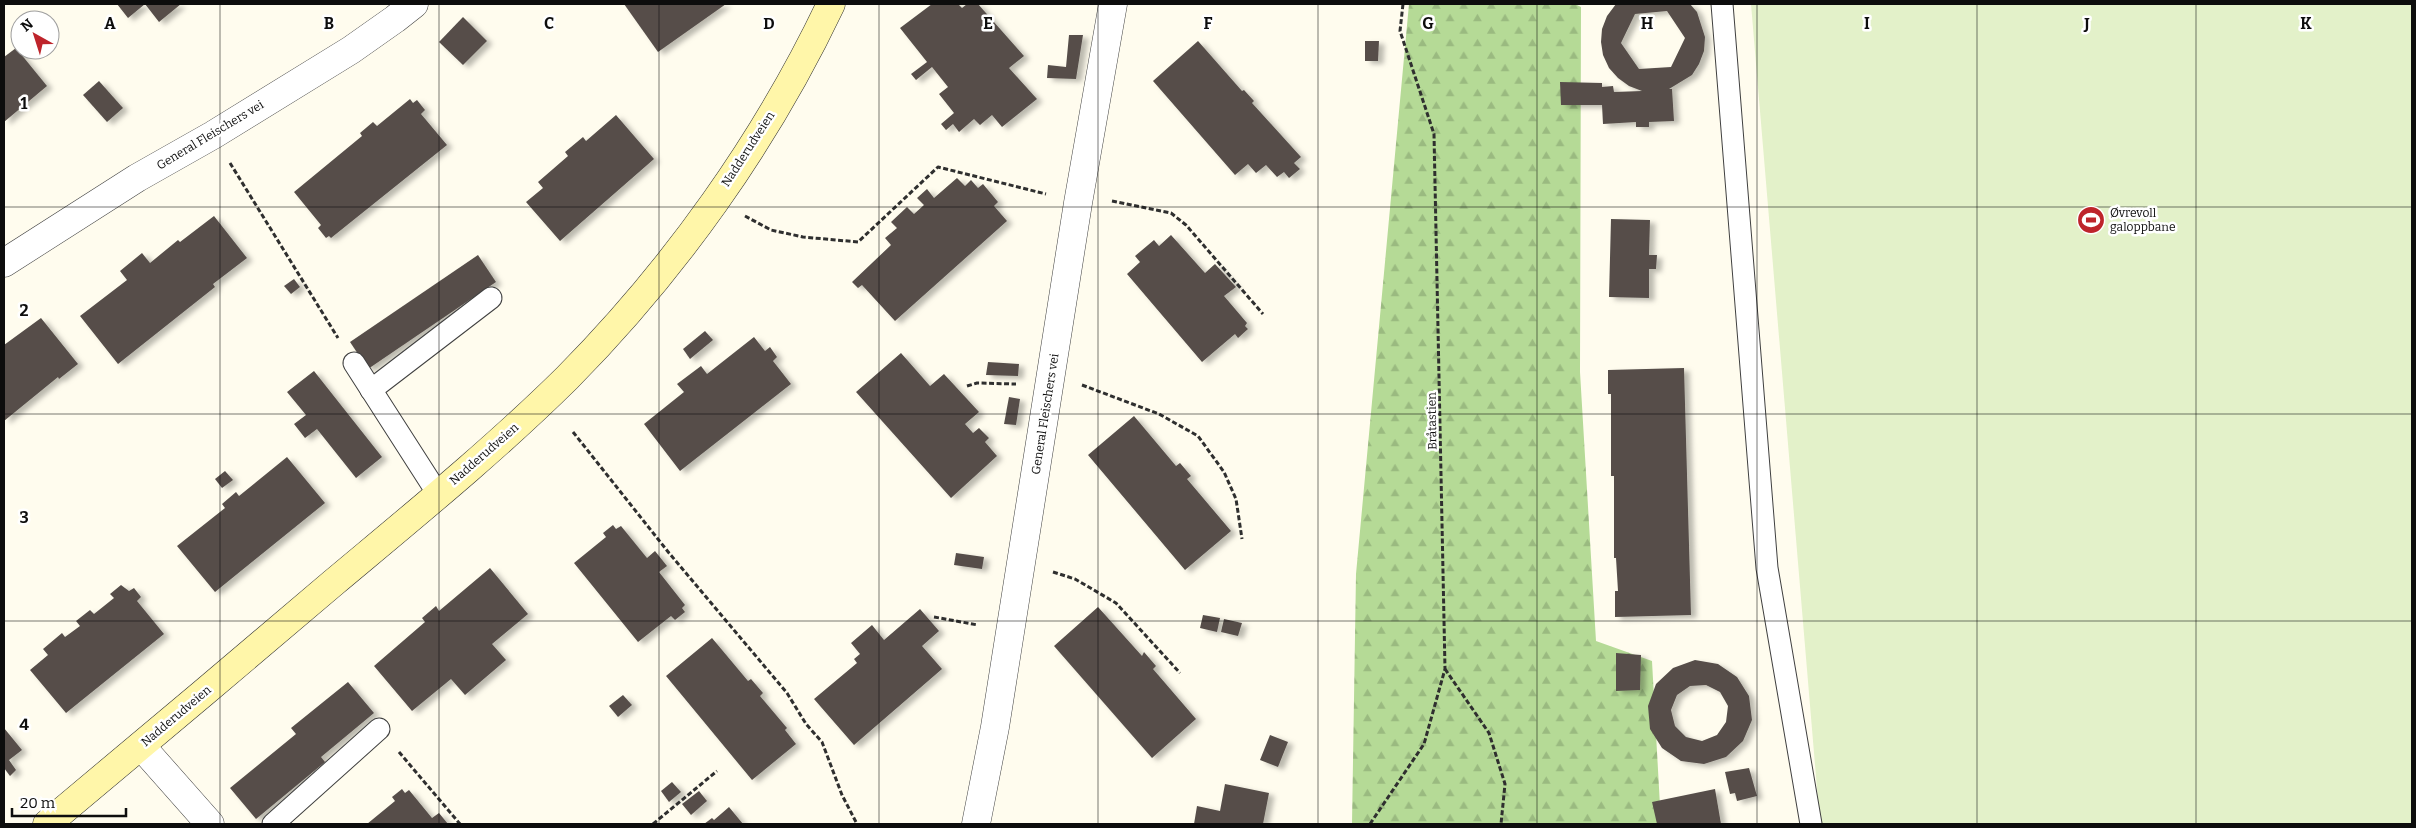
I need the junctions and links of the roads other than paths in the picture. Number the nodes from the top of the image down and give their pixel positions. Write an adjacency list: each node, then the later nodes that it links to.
1 (414, 4): 5 (street, General Fleischers vei)
2 (831, 4): 9 (main road, Nadderudveien)
3 (1113, 4): 15 (street, General Fleischers vei)
4 (1722, 4): 16 (lane)
5 (4, 263)
6 (492, 298): 8 (lane)
7 (354, 363): 8 (lane)
8 (371, 390): 9 (lane)
9 (438, 494): 11 (main road, Nadderudveien)
10 (379, 729): 14 (lane)
11 (141, 746): 12 (main road, Nadderudveien); 13 (street)
12 (48, 824)
13 (210, 824)
14 (273, 824)
15 (976, 824)
16 (1810, 824)

